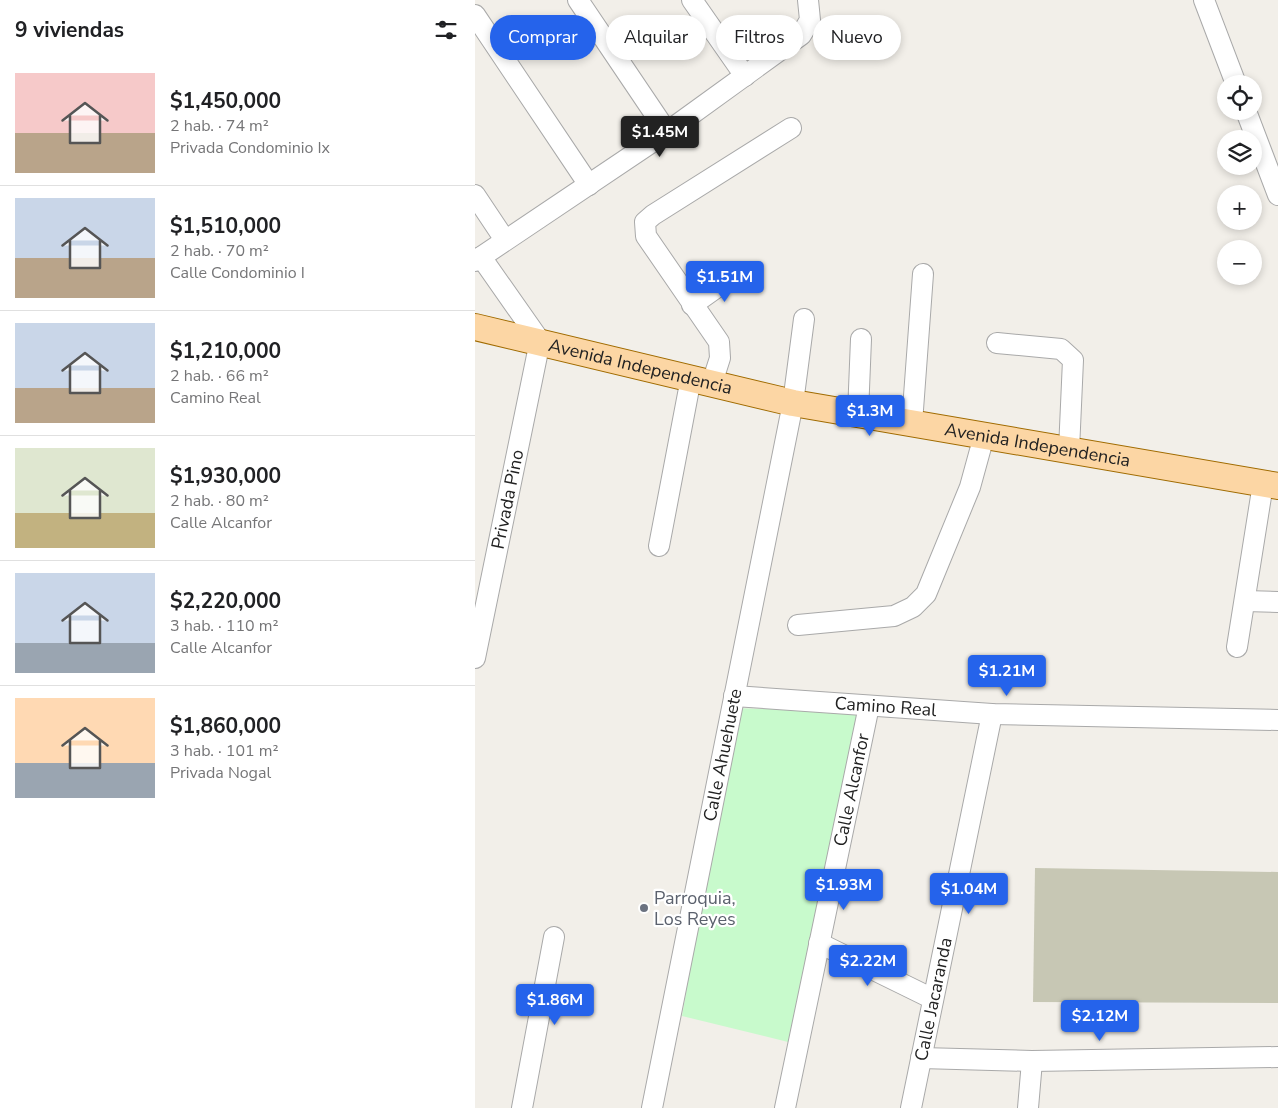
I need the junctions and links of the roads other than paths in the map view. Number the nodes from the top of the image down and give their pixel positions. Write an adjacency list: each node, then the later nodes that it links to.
1 (578, 0): 10 (street)
2 (692, 0): 7 (street)
3 (1204, 0): 6 (street)
4 (809, 10): 7 (street)
5 (475, 15): 11 (street)
6 (1233, 75)
7 (745, 76): 10 (street)
8 (1249, 120): 13 (street)
9 (791, 128): 18 (street)
10 (667, 132): 11 (street)
11 (589, 185): 14 (street)
12 (475, 195): 14 (street)
13 (1278, 195)
14 (505, 240): 15 (street)
15 (478, 259): 22 (street)
16 (737, 273): 18 (street)
17 (923, 274): 27 (street)
18 (692, 305): 24 (street)
19 (804, 319): 25 (street, Calle Ahuehuete)
20 (475, 327): 22 (main road, Avenida Independencia)
21 (861, 339): 26 (street)
22 (540, 341): 24 (main road, Avenida Independencia); 35 (street, Privada Pino)
23 (997, 343): 29 (street)
24 (701, 380): 25 (main road, Avenida Independencia); 31 (street)
25 (793, 403): 26 (main road, Avenida Independencia); 38 (street, Calle Ahuehuete)
26 (858, 414): 27 (main road, Avenida Independencia)
27 (912, 423): 28 (main road, Avenida Independencia)
28 (983, 436): 29 (main road, Avenida Independencia); 34 (street)
29 (1069, 450): 30 (main road, Avenida Independencia)
30 (1271, 485): 32 (street)
31 (659, 546)
32 (1245, 601): 33 (street); 36 (street)
33 (1278, 602)
34 (798, 625)
35 (477, 633): 37 (street, Privada Pino)
36 (1237, 647)
37 (475, 658)
38 (734, 696): 39 (street, Camino Real); 49 (street, Calle Ahuehuete)
39 (869, 706): 40 (street, Camino Real); 43 (street, Calle Alcanfor)
40 (992, 714): 41 (street, Camino Real); 44 (street, Calle Jacaranda)
41 (1278, 720)
42 (554, 937): 48 (street)
43 (819, 943): 44 (street); 50 (street, Calle Alcanfor)
44 (933, 999): 46 (street, Calle Jacaranda)
45 (1278, 1057): 47 (street)
46 (921, 1058): 47 (street); 51 (street, Calle Jacaranda)
47 (1032, 1061): 52 (street)
48 (521, 1108)
49 (652, 1108)
50 (785, 1108)
51 (911, 1108)
52 (1028, 1108)

